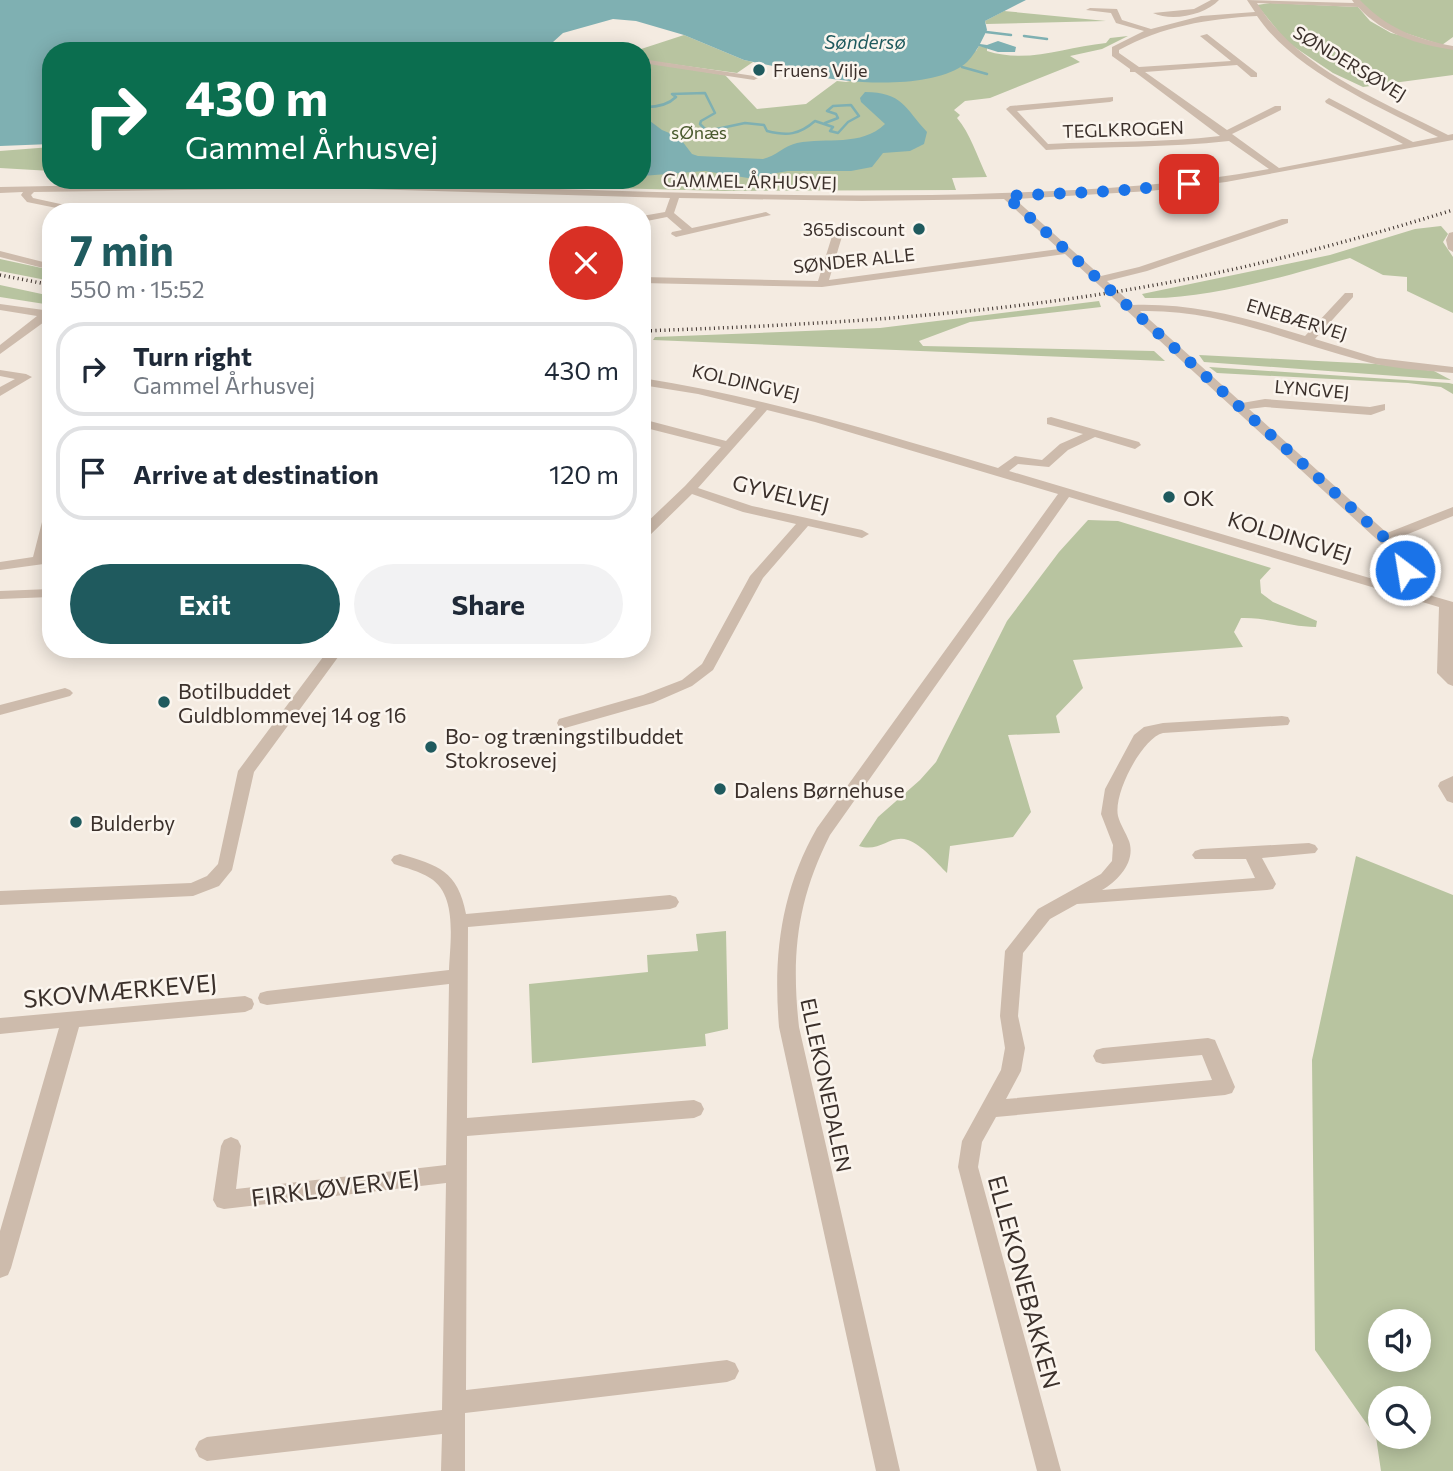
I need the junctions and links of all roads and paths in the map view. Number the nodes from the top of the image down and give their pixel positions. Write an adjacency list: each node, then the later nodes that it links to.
1 (1215, 0): 5 (street)
2 (1252, 0): 3 (street); 7 (street, SØNDERSØVEJ)
3 (1358, 2): 11 (street)
4 (1090, 10): 9 (street)
5 (1188, 12): 6 (street); 8 (street)
6 (1157, 13)
7 (1257, 14): 8 (street); 21 (street, SØNDERSØVEJ)
8 (1201, 19): 9 (street)
9 (1148, 30): 14 (street)
10 (1204, 36): 13 (street)
11 (1453, 48)
12 (651, 62): 16 (street)
13 (1238, 62): 14 (street); 15 (street)
14 (1133, 70): 20 (street)
15 (1254, 75)
16 (754, 78)
17 (1110, 99): 20 (street, TEGLKROGEN)
18 (1329, 101): 22 (street)
19 (1278, 108): 20 (street)
20 (1227, 137): 23 (street)
21 (1449, 138): 22 (street, GAMMEL ÅRHUSVEJ)
22 (1412, 145): 23 (street, GAMMEL ÅRHUSVEJ)
23 (1276, 170): 29 (street, GAMMEL ÅRHUSVEJ)
24 (31, 189): 25 (street, GAMMEL ÅRHUSVEJ); 27 (street, GAMMEL ÅRHUSVEJ); 30 (street)
25 (42, 189)
26 (472, 189): 28 (street, GAMMEL ÅRHUSVEJ)
27 (0, 190)
28 (675, 196): 29 (street, GAMMEL ÅRHUSVEJ); 31 (street)
29 (1006, 196): 40 (street, LYNGVEJ)
30 (46, 203)
31 (668, 214): 33 (street); 35 (street)
32 (766, 215): 35 (street)
33 (651, 217)
34 (1285, 221): 44 (street)
35 (690, 231): 37 (street)
36 (838, 233): 45 (street)
37 (676, 234)
38 (1453, 234): 39 (street)
39 (1453, 248)
40 (1068, 251): 44 (street, LYNGVEJ); 45 (street, SØNDER ALLE)
41 (0, 254): 42 (street)
42 (42, 265)
43 (651, 280): 45 (street, SØNDER ALLE)
44 (1100, 280): 48 (street, LYNGVEJ)
45 (822, 284)
46 (1349, 295): 51 (street)
47 (0, 307): 49 (street)
48 (1131, 308): 51 (street, ENEBÆRVEJ); 58 (street, LYNGVEJ)
49 (42, 313)
50 (42, 319): 52 (street)
51 (1308, 340): 53 (street, ENEBÆRVEJ)
52 (0, 351)
53 (1453, 370)
54 (0, 373): 56 (street)
55 (651, 383): 57 (street, KOLDINGVEJ)
56 (0, 392)
57 (765, 405): 63 (street); 65 (street, KOLDINGVEJ)
58 (1239, 407): 59 (street, LYNGVEJ); 72 (street, LYNGVEJ)
59 (1381, 407)
60 (1051, 421): 62 (street)
61 (651, 425): 63 (street)
62 (1095, 433): 64 (street); 65 (street)
63 (729, 445): 66 (street)
64 (1135, 445)
65 (1001, 472): 67 (street, KOLDINGVEJ)
66 (690, 489): 69 (street, GYVELVEJ); 70 (street)
67 (1066, 492): 76 (street, KOLDINGVEJ); 111 (street, ELLEKONEDALEN)
68 (1453, 511): 72 (street)
69 (805, 522): 71 (street, GYVELVEJ); 84 (street)
70 (651, 526)
71 (863, 534)
72 (1385, 538): 76 (street, LYNGVEJ)
73 (42, 559): 74 (street)
74 (0, 566)
75 (42, 593): 77 (street)
76 (1408, 593): 78 (street, KOLDINGVEJ)
77 (0, 595)
78 (1449, 606): 80 (street, KOLDINGVEJ)
79 (330, 658): 91 (street)
80 (1453, 681)
81 (65, 693): 82 (street)
82 (0, 710)
83 (1282, 721): 92 (street, ELLEKONEBAKKEN)
84 (565, 723)
85 (1453, 782): 86 (street)
86 (1453, 797)
87 (1309, 849): 88 (street)
88 (1251, 852): 89 (street); 92 (street, ELLEKONEBAKKEN)
89 (1201, 855)
90 (400, 860): 94 (street)
91 (0, 898)
92 (1071, 899): 102 (street, ELLEKONEBAKKEN)
93 (670, 902): 94 (street)
94 (459, 921): 95 (street)
95 (459, 976): 96 (street); 103 (street)
96 (267, 998)
97 (245, 1004): 98 (street, SKOVMÆRKEVEJ)
98 (71, 1021): 99 (street, SKOVMÆRKEVEJ); 106 (street)
99 (0, 1026)
100 (1103, 1056): 102 (street)
101 (694, 1109): 103 (street)
102 (990, 1109): 112 (street, ELLEKONEBAKKEN)
103 (456, 1128): 105 (street)
104 (231, 1146): 105 (street, FIRKLØVERVEJ)
105 (457, 1173): 108 (street)
106 (0, 1268)
107 (727, 1371): 108 (street)
108 (453, 1412): 109 (street); 110 (street)
109 (207, 1449)
110 (453, 1471)
111 (888, 1471)
112 (1049, 1471)

